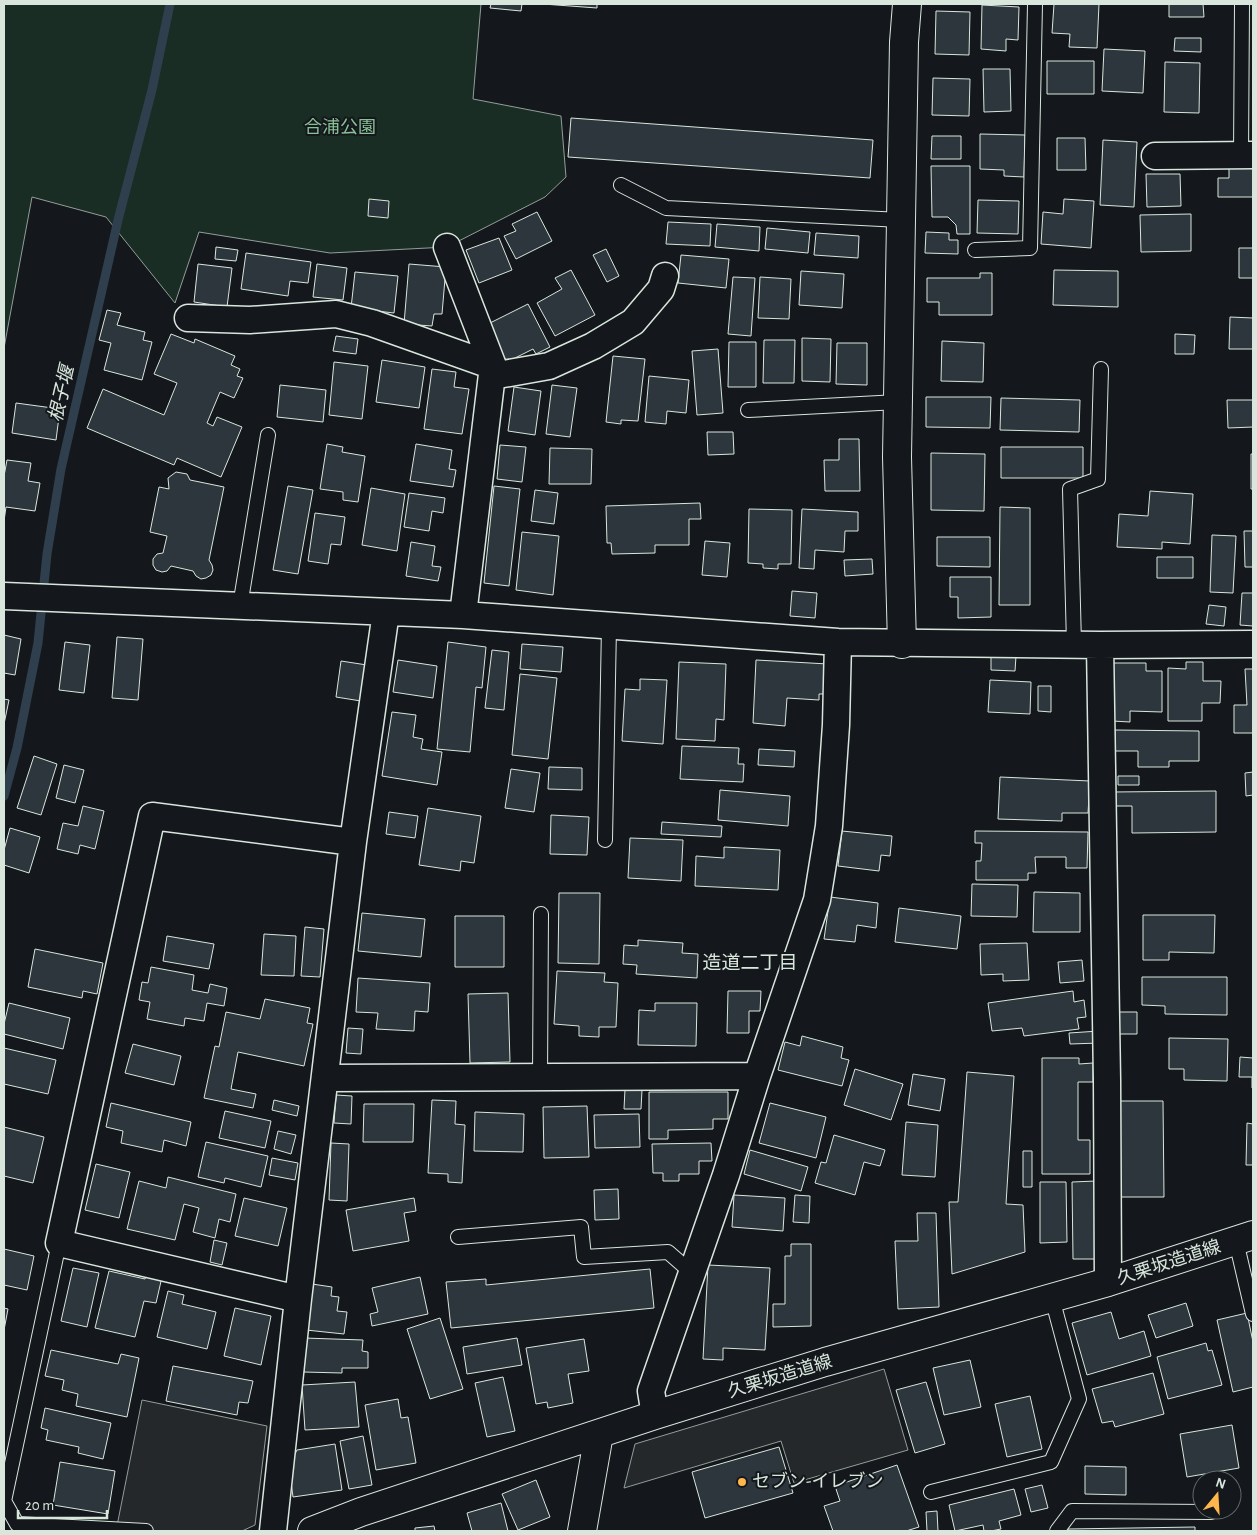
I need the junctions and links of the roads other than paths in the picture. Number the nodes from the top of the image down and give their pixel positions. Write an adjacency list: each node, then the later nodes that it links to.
1 (907, 4): 7 (main road)
2 (1035, 4): 9 (lane)
3 (1242, 4): 4 (lane)
4 (1247, 155): 5 (street)
5 (1155, 156)
6 (621, 185): 7 (lane)
7 (901, 220): 14 (main road)
8 (447, 247): 13 (street)
9 (975, 250)
10 (665, 276): 13 (street)
11 (188, 318): 13 (street)
12 (1102, 368): 24 (lane)
13 (493, 371): 20 (street)
14 (898, 402): 15 (lane); 23 (main road)
15 (748, 410)
16 (268, 436): 18 (lane)
17 (4, 596): 18 (street)
18 (240, 606): 19 (street)
19 (386, 612): 20 (street); 28 (street)
20 (463, 615): 21 (street)
21 (609, 626): 22 (street); 27 (lane)
22 (838, 642): 23 (street); 30 (street)
23 (902, 644): 24 (street)
24 (1074, 644): 26 (street)
25 (1253, 644): 26 (street)
26 (1100, 645): 37 (street)
27 (605, 840)
28 (353, 842): 32 (street); 35 (street)
29 (541, 914): 31 (lane)
30 (757, 1076): 31 (street); 36 (street)
31 (540, 1077): 32 (street)
32 (325, 1078): 38 (street)
33 (458, 1237): 36 (lane)
34 (1244, 1238): 37 (main road, 久栗坂造道線); 40 (lane)
35 (59, 1243): 38 (street); 45 (lane)
36 (692, 1273): 41 (street)
37 (1108, 1282): 39 (main road, 久栗坂造道線)
38 (298, 1298): 47 (street)
39 (1052, 1298): 41 (main road, 久栗坂造道線); 43 (lane)
40 (1253, 1314)
41 (655, 1415): 42 (main road, 久栗坂造道線)
42 (599, 1434): 48 (main road, 久栗坂造道線); 49 (main road)
43 (930, 1492)
44 (1192, 1512): 50 (lane)
45 (45, 1528): 46 (lane)
46 (146, 1531)
47 (273, 1531)
48 (312, 1531)
49 (582, 1531)
50 (1057, 1531)

